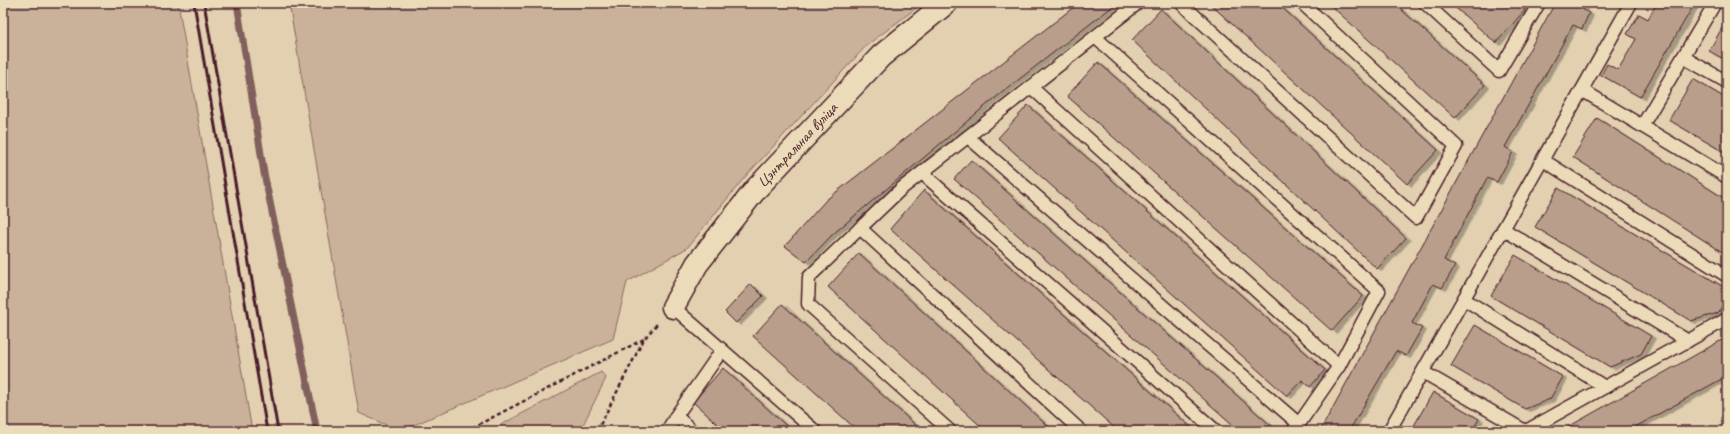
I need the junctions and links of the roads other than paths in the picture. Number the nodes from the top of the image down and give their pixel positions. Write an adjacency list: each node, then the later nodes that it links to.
1 (946, 3): 23 (street, Цэнтральная вуліца)
2 (1138, 3): 9 (lane)
3 (1180, 3): 4 (lane)
4 (1302, 3)
5 (1425, 3): 6 (lane)
6 (1539, 3)
7 (1631, 3): 13 (lane)
8 (1715, 3): 10 (lane)
9 (1095, 37): 12 (lane); 27 (lane)
10 (1683, 57): 11 (lane); 14 (lane)
11 (1727, 82)
12 (1031, 87): 15 (lane); 27 (lane)
13 (1582, 90): 14 (lane); 16 (lane)
14 (1642, 126): 18 (lane)
15 (968, 137): 17 (lane); 31 (lane)
16 (1543, 160): 20 (lane); 21 (lane)
17 (922, 173): 19 (lane); 37 (lane)
18 (1727, 177)
19 (860, 228): 35 (lane); 36 (lane)
20 (1503, 229): 22 (lane); 25 (lane)
21 (1727, 276)
22 (1464, 299): 28 (lane); 29 (lane)
23 (673, 307): 26 (lane)
24 (1727, 319): 25 (lane)
25 (1688, 341): 29 (lane)
26 (722, 350): 30 (lane); 34 (lane)
27 (1339, 366): 31 (lane)
28 (1423, 372): 38 (lane); 39 (lane)
29 (1605, 387): 39 (lane)
30 (676, 416): 32 (lane); 33 (lane)
31 (1296, 427)
32 (667, 431)
33 (692, 431)
34 (815, 431)
35 (950, 431)
36 (1081, 431)
37 (1216, 431)
38 (1390, 431)
39 (1525, 431)

